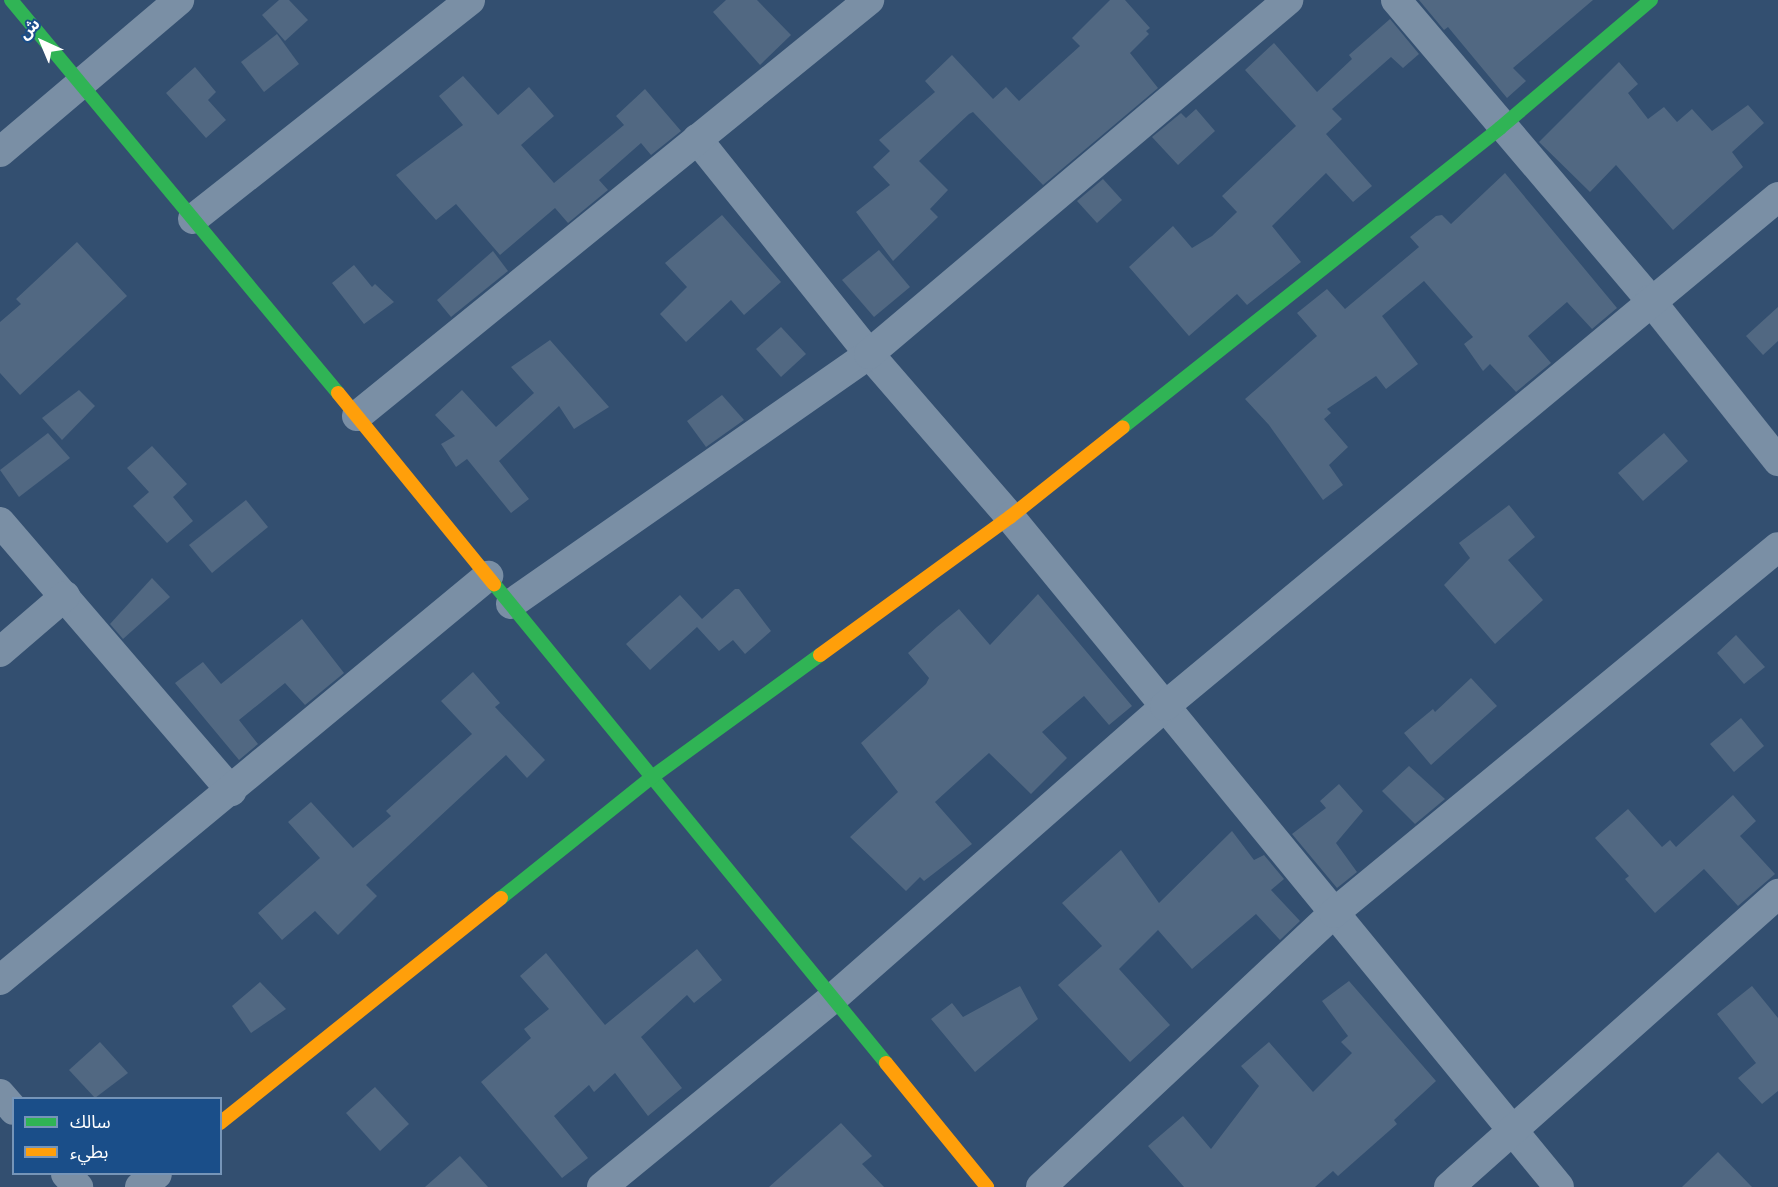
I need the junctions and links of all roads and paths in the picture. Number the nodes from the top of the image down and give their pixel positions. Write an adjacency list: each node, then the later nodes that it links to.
1 (11, 0): 8 (street)
2 (179, 0): 8 (street)
3 (470, 0): 13 (street)
4 (869, 0): 10 (street)
5 (1288, 0): 15 (street)
6 (1395, 0): 9 (street)
7 (1651, 0): 9 (street)
8 (81, 86): 11 (street); 13 (street)
9 (1500, 128): 14 (street); 18 (street)
10 (697, 138): 15 (street); 16 (street)
11 (0, 152)
12 (1778, 197): 14 (street)
13 (193, 219): 16 (street)
14 (1650, 300): 17 (street); 25 (street)
15 (869, 354): 18 (street); 23 (street)
16 (357, 416): 21 (street)
17 (1778, 461)
18 (1010, 518): 25 (street); 26 (street)
19 (0, 522): 22 (street)
20 (1778, 547): 29 (street)
21 (488, 576): 23 (street); 27 (street)
22 (65, 596): 24 (street); 27 (street)
23 (511, 604): 26 (street)
24 (0, 652)
25 (1165, 706): 29 (street); 31 (street)
26 (651, 777): 31 (street); 34 (street)
27 (231, 791): 30 (street)
28 (1778, 894): 35 (street)
29 (1334, 913): 35 (street); 42 (street)
30 (0, 980)
31 (832, 999): 40 (street); 41 (street)
32 (0, 1094): 33 (street)
33 (12, 1108)
34 (222, 1121)
35 (1514, 1132): 43 (street); 44 (street)
36 (68, 1175): 38 (street)
37 (155, 1175): 39 (street)
38 (78, 1187)
39 (140, 1187)
40 (602, 1187)
41 (987, 1187)
42 (1041, 1187)
43 (1449, 1187)
44 (1559, 1187)

